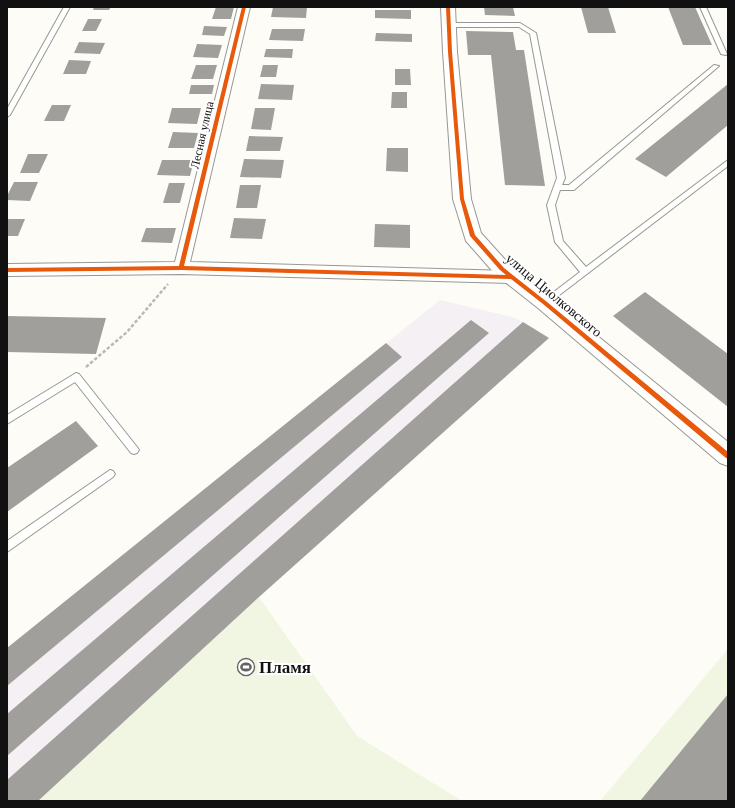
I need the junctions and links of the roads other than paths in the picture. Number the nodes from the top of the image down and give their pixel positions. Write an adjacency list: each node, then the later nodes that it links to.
1 (67, 7): 7 (lane)
2 (244, 7): 10 (street, Лесная улица)
3 (703, 7): 5 (lane)
4 (448, 16): 9 (lane); 13 (street, улица Циолковского)
5 (724, 54)
6 (716, 66): 9 (lane)
7 (7, 115)
8 (728, 162): 12 (lane)
9 (557, 187): 12 (lane)
10 (181, 268): 11 (street); 13 (street)
11 (7, 270)
12 (585, 272): 14 (lane)
13 (512, 277): 14 (street, улица Циолковского)
14 (546, 303): 17 (street, улица Циолковского)
15 (7, 420): 16 (lane)
16 (134, 450)
17 (728, 456)
18 (110, 474): 19 (lane)
19 (7, 547)

